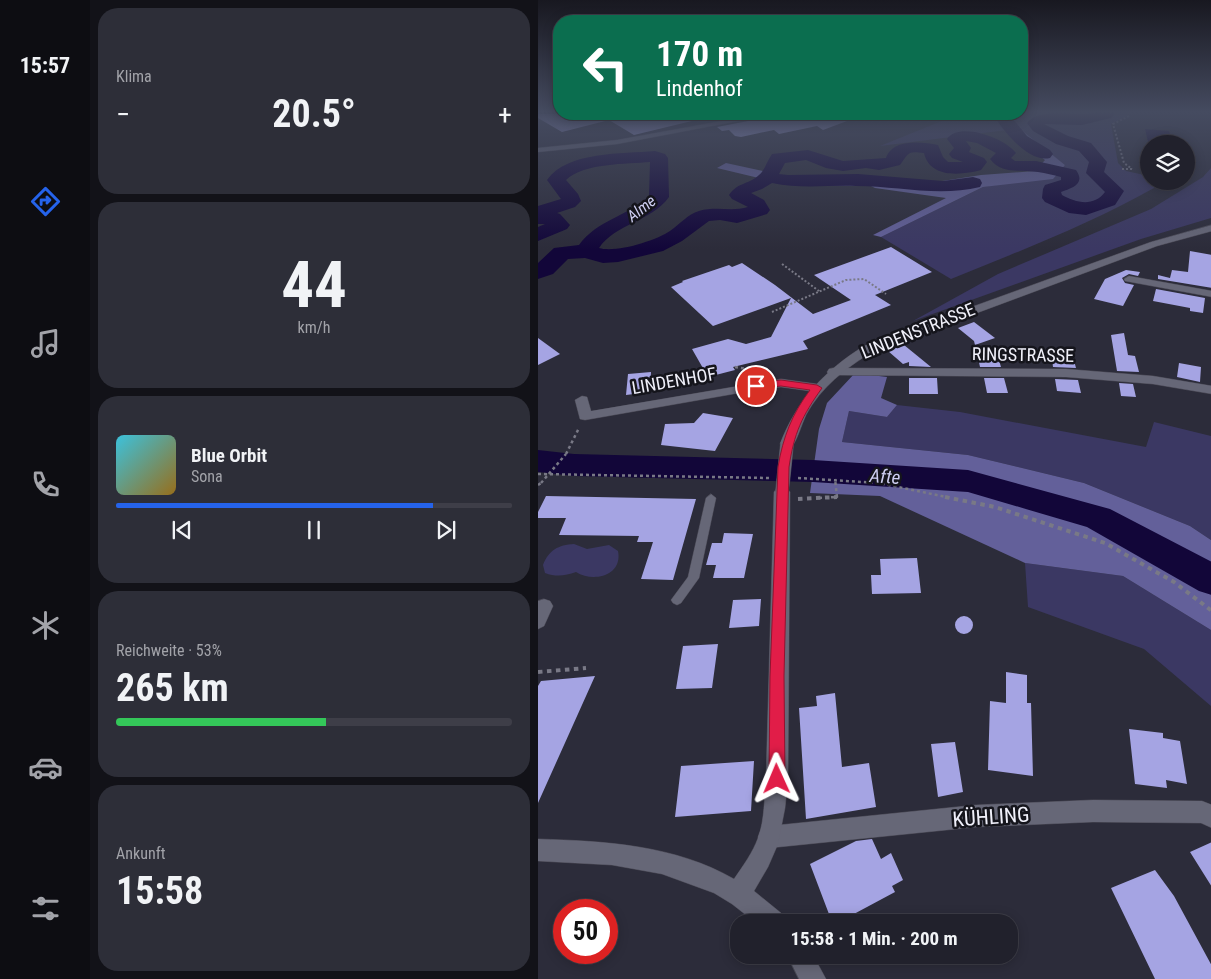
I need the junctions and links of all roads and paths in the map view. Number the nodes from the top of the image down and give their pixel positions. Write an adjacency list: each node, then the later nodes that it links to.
1 (1123, 158): 2 (path)
2 (1122, 169)
3 (1212, 228): 10 (street, LINDENSTRASSE)
4 (782, 264): 6 (path)
5 (1129, 279): 8 (street)
6 (819, 292): 7 (path); 9 (path)
7 (886, 294)
8 (1212, 294)
9 (772, 312)
10 (833, 372): 11 (street, LINDENSTRASSE); 12 (street, RINGSTRASSE)
11 (817, 388): 14 (street, LINDENHOF); 19 (street, LINDENSTRASSE, bridge)
12 (1212, 390)
13 (582, 400): 14 (street)
14 (585, 416): 18 (path, bridge)
15 (538, 474): 19 (path)
16 (796, 478): 17 (path)
17 (835, 479): 19 (path); 22 (path)
18 (540, 484)
19 (785, 490): 26 (street, LINDENSTRASSE)
20 (711, 498): 21 (lane)
21 (677, 600)
22 (1212, 611)
23 (586, 667): 24 (path)
24 (541, 672)
25 (1212, 817): 26 (street, KÜHLING)
26 (769, 837): 28 (street, LINDENSTRASSE)
27 (538, 850): 28 (street)
28 (738, 894): 29 (street)
29 (762, 914)
30 (804, 964): 31 (street)
31 (812, 979)

